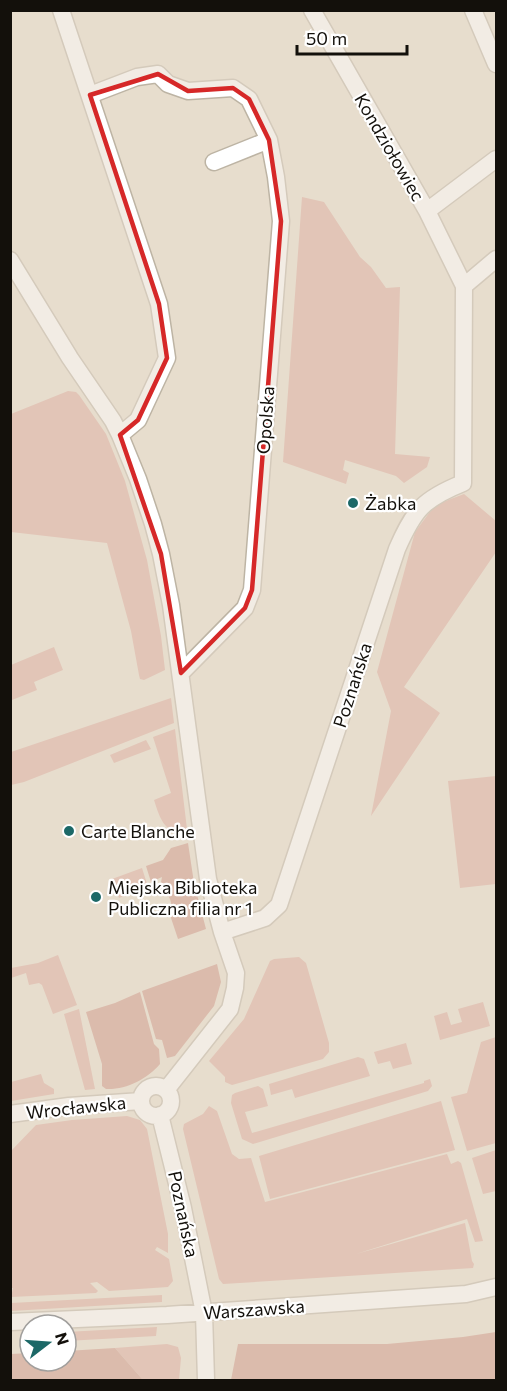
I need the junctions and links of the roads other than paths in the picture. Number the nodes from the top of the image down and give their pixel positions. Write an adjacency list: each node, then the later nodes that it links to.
1 (62, 10): 5 (street)
2 (312, 10): 9 (street, Kondziołowiec)
3 (473, 10): 4 (street)
4 (496, 64)
5 (90, 95): 6 (street, Opolska); 13 (street)
6 (269, 140): 8 (street); 14 (street, Opolska)
7 (496, 159): 9 (street)
8 (214, 162)
9 (427, 211): 12 (street, Kondziołowiec)
10 (496, 259): 12 (street)
11 (10, 260): 13 (street)
12 (464, 286): 15 (street, Poznańska)
13 (120, 435): 14 (street)
14 (182, 673): 15 (street)
15 (222, 932): 16 (street)
16 (166, 1090): 17 (street); 19 (street)
17 (141, 1101): 18 (street, Wrocławska); 19 (street)
18 (10, 1114)
19 (160, 1115): 21 (street, Poznańska)
20 (496, 1287): 21 (street, Warszawska)
21 (204, 1313): 22 (street, Warszawska); 23 (street, Poznańska)
22 (10, 1322)
23 (206, 1380)

